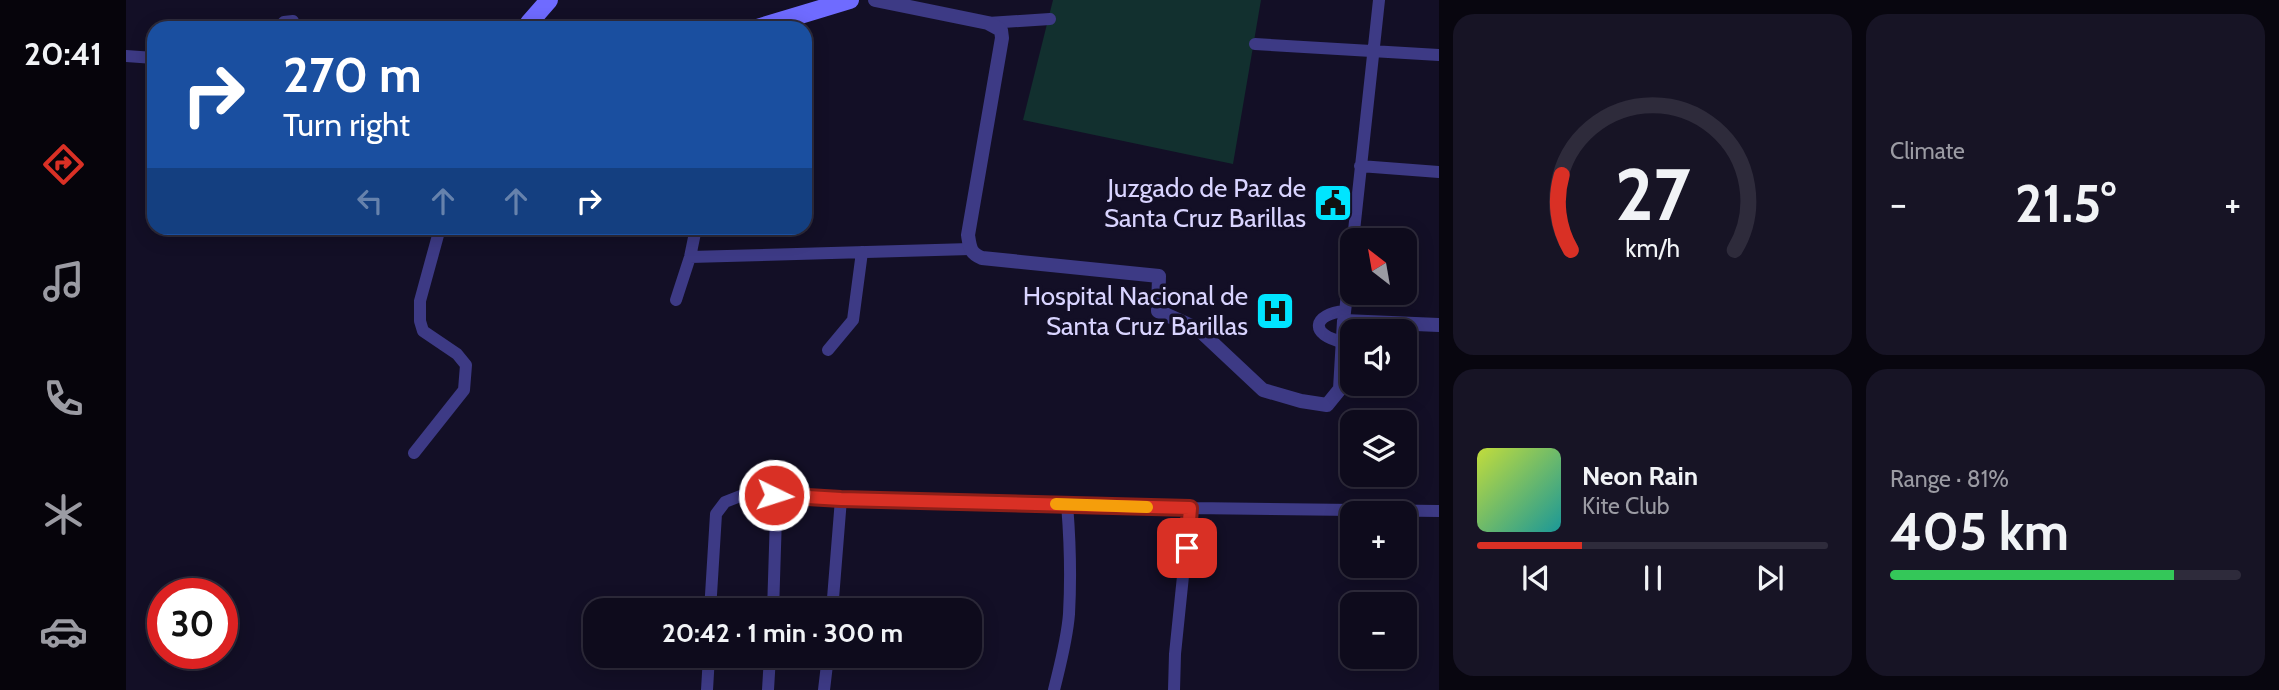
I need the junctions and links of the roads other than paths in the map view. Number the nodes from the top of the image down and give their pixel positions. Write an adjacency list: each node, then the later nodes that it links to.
1 (549, 0): 6 (main road)
2 (850, 0): 7 (main road)
3 (875, 0): 8 (street)
4 (1379, 0): 10 (street)
5 (1050, 19): 8 (street)
6 (531, 21)
7 (780, 21)
8 (988, 23): 19 (street)
9 (1255, 44): 10 (street)
10 (1372, 52): 11 (street); 14 (street)
11 (1439, 55)
12 (126, 56): 13 (street)
13 (147, 58)
14 (1360, 166): 15 (street); 16 (street)
15 (1439, 172)
16 (1354, 228)
17 (438, 235): 30 (street)
18 (695, 235): 21 (street)
19 (970, 249): 20 (street); 29 (street)
20 (862, 252): 21 (street); 28 (street)
21 (690, 257): 22 (street)
22 (676, 300)
23 (1346, 305): 24 (street)
24 (1345, 316): 25 (street); 26 (street); 27 (street)
25 (1345, 319)
26 (1439, 325)
27 (1340, 341)
28 (828, 350)
29 (1340, 389)
30 (414, 453)
31 (774, 495): 32 (street); 36 (street); 37 (street)
32 (841, 499): 33 (street); 38 (street)
33 (1067, 504): 34 (street); 45 (street)
34 (1190, 508): 35 (street); 46 (street)
35 (1439, 511)
36 (711, 598)
37 (773, 598)
38 (833, 598)
39 (708, 668): 42 (street)
40 (769, 668): 43 (street)
41 (827, 668): 44 (street)
42 (707, 690)
43 (768, 690)
44 (824, 690)
45 (1054, 690)
46 (1174, 690)

